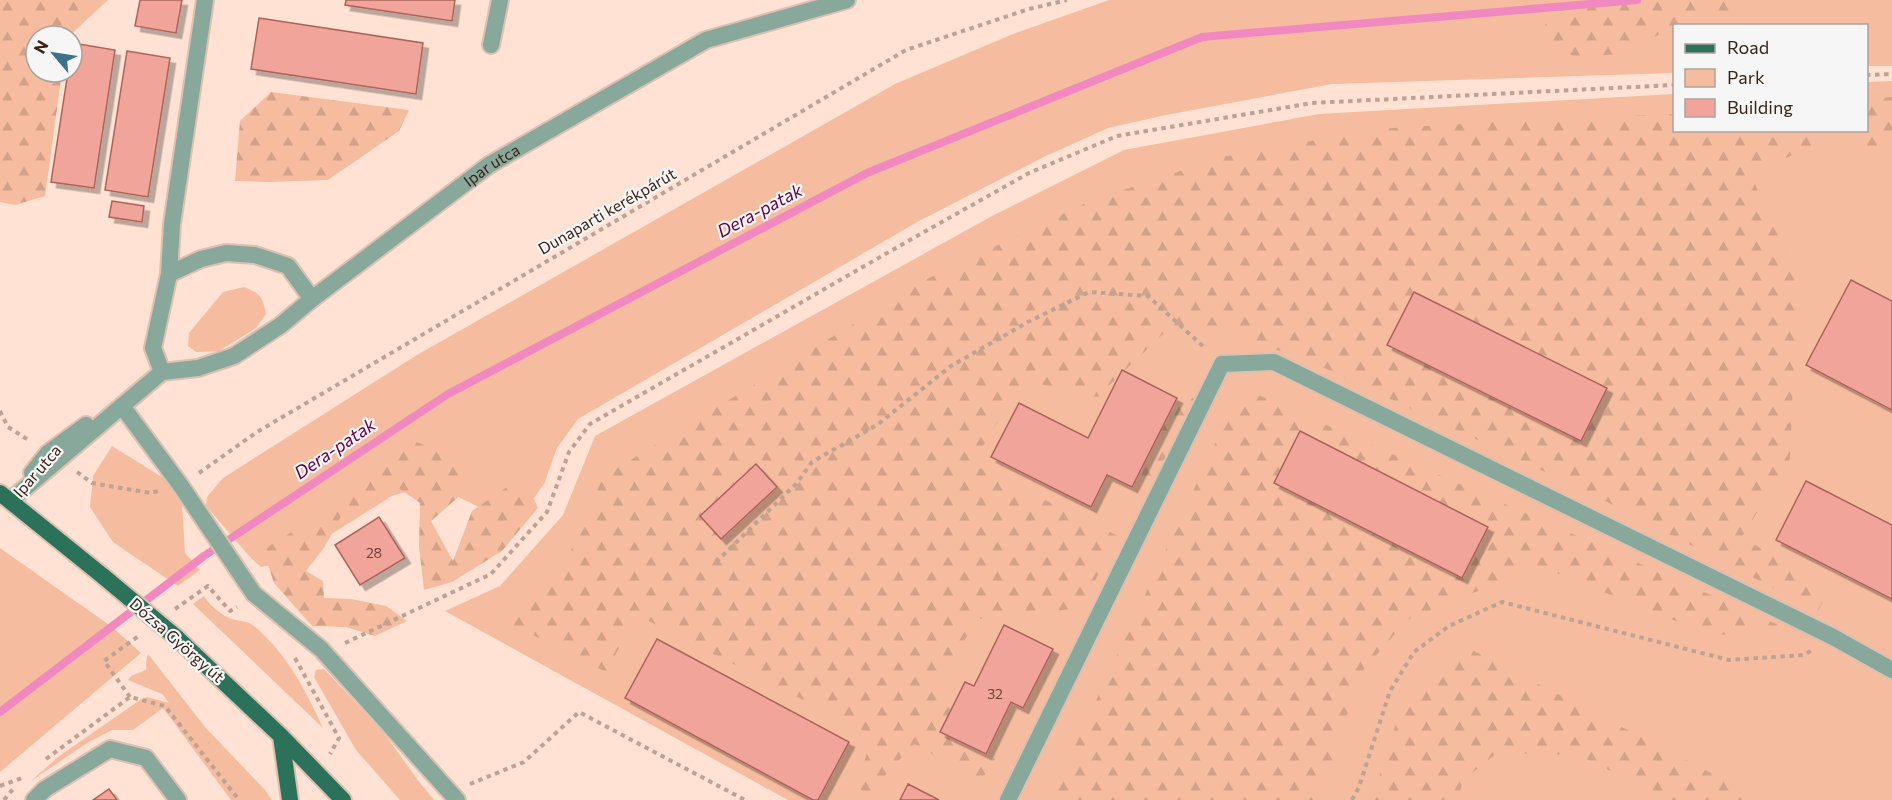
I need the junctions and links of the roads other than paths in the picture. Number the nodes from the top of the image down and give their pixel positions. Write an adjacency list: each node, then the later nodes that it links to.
1 (205, 0): 5 (street)
2 (500, 0): 4 (street)
3 (847, 0): 6 (street, Ipar utca)
4 (491, 45)
5 (169, 274): 6 (street); 7 (street)
6 (312, 299): 7 (street, Ipar utca)
7 (162, 372): 8 (street, Ipar utca)
8 (122, 406): 9 (street, Ipar utca); 12 (street)
9 (6, 497): 11 (main road, Dózsa György út, bridge)
10 (1892, 670): 17 (street)
11 (281, 736): 15 (main road); 16 (main road, Dózsa György út)
12 (453, 796)
13 (34, 800): 14 (street)
14 (178, 800)
15 (290, 800)
16 (343, 800)
17 (1008, 800)

